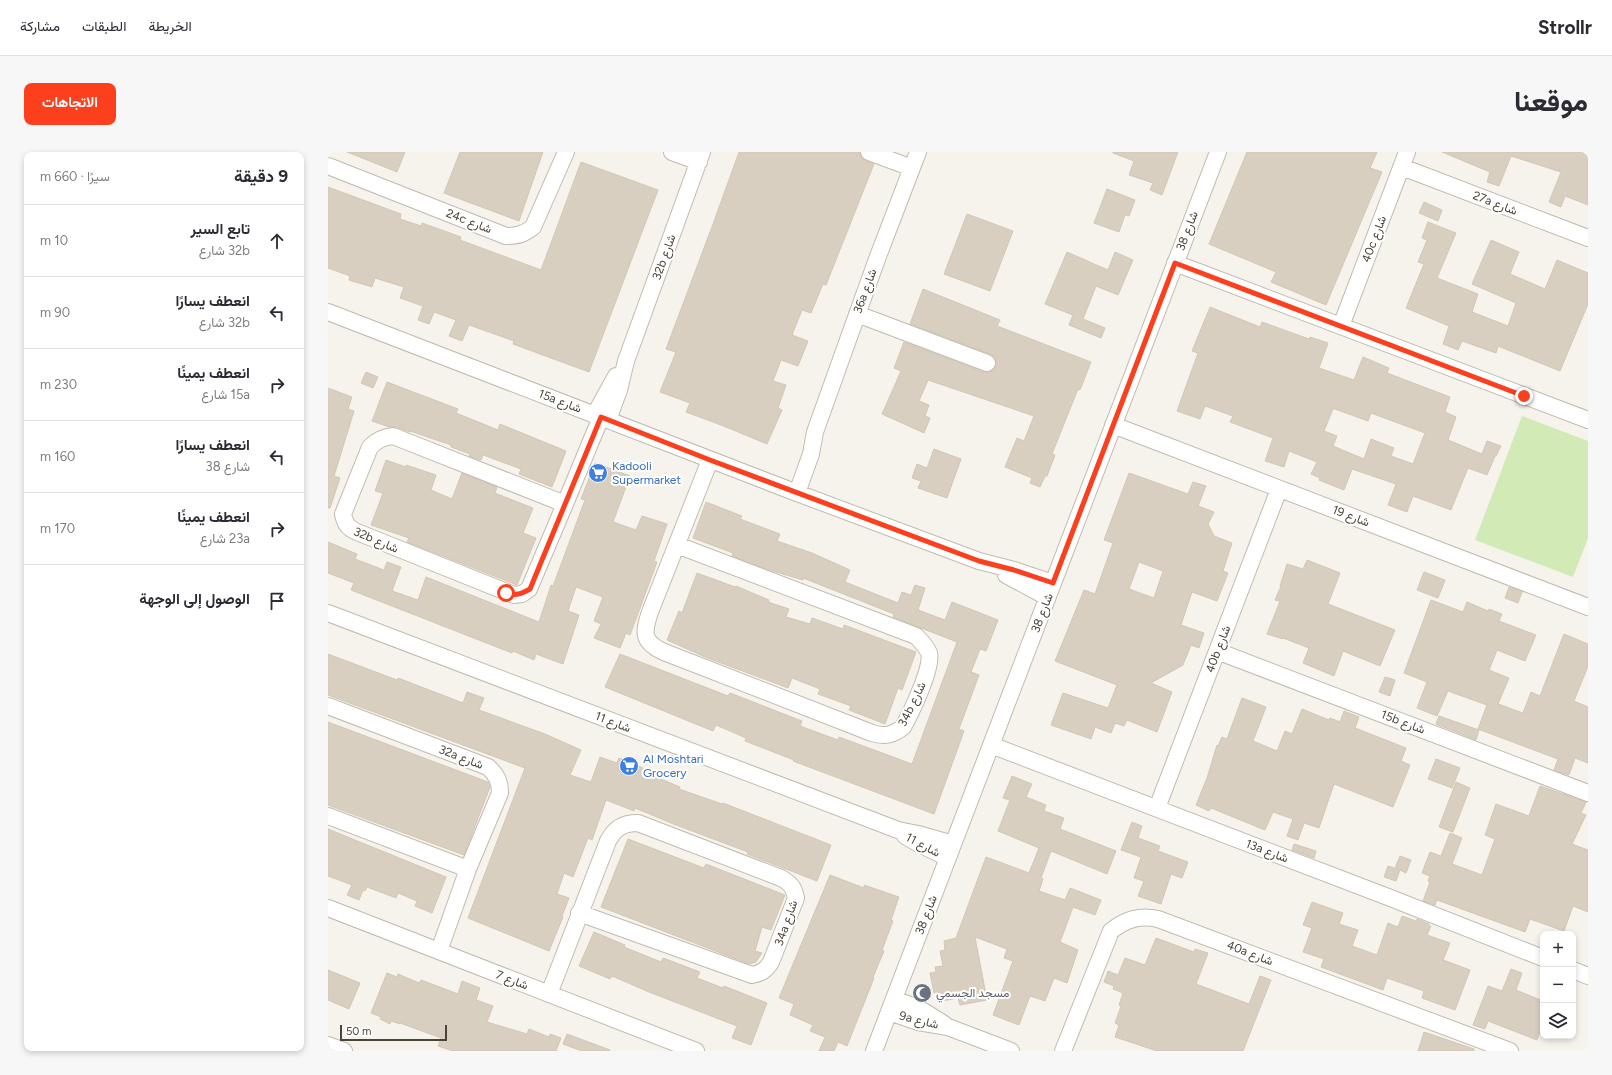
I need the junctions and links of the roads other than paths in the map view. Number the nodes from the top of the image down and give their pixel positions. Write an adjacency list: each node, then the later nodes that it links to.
1 (566, 152): 8 (street, 24c شارع)
2 (672, 152): 7 (street)
3 (869, 152): 10 (street)
4 (918, 152): 10 (street, 36a شارع)
5 (1218, 152): 12 (street, شارع 38)
6 (1408, 152): 9 (street, 40c شارع)
7 (700, 157): 17 (street, 32b شارع)
8 (328, 166)
9 (1402, 167): 11 (street, 27a شارع); 15 (street, 40c شارع)
10 (912, 168): 14 (street, 36a شارع)
11 (1588, 238)
12 (1175, 263): 15 (street); 19 (street, شارع 38)
13 (328, 312): 17 (street, 15a شارع)
14 (857, 314): 16 (street); 22 (street, 36a شارع)
15 (1341, 326): 18 (street)
16 (987, 363)
17 (601, 417): 20 (street, 15a شارع); 23 (street, 32b شارع)
18 (1588, 420)
19 (1113, 425): 21 (street, شارع 19); 25 (street, شارع 38)
20 (710, 460): 22 (street, 15a شارع); 24 (street, 34b شارع)
21 (1279, 489): 26 (street, شارع 19); 28 (street, 40b شارع)
22 (791, 491): 25 (street, 15a شارع)
23 (565, 504): 23 (street, 32b شارع)
24 (677, 545): 24 (street, 34b شارع)
25 (1050, 590): 30 (street, شارع 38)
26 (1588, 607)
27 (328, 613): 34 (street, شارع 11)
28 (1217, 651): 31 (street, 15b شارع); 32 (street, 40b شارع)
29 (328, 706): 35 (street, 32a شارع)
30 (991, 745): 32 (street, 13a شارع); 34 (street, شارع 38)
31 (1588, 793)
32 (1157, 808): 39 (street, 13a شارع)
33 (328, 816): 35 (street)
34 (951, 851): 43 (street, شارع 38)
35 (468, 869): 38 (street, 32a شارع)
36 (328, 908): 38 (street, شارع 7)
37 (579, 913): 37 (street, 34a شارع); 42 (street, 34a شارع)
38 (439, 951): 42 (street, شارع 7)
39 (1540, 957)
40 (1576, 971): 41 (street)
41 (1588, 976)
42 (549, 994): 46 (street, شارع 7)
43 (892, 1005): 47 (street, شارع 38); 48 (street, 9a شارع)
44 (328, 1045): 45 (street)
45 (344, 1051)
46 (696, 1051)
47 (874, 1051)
48 (1012, 1051)
49 (1064, 1051): 50 (street, 40a شارع)
50 (1510, 1051)

